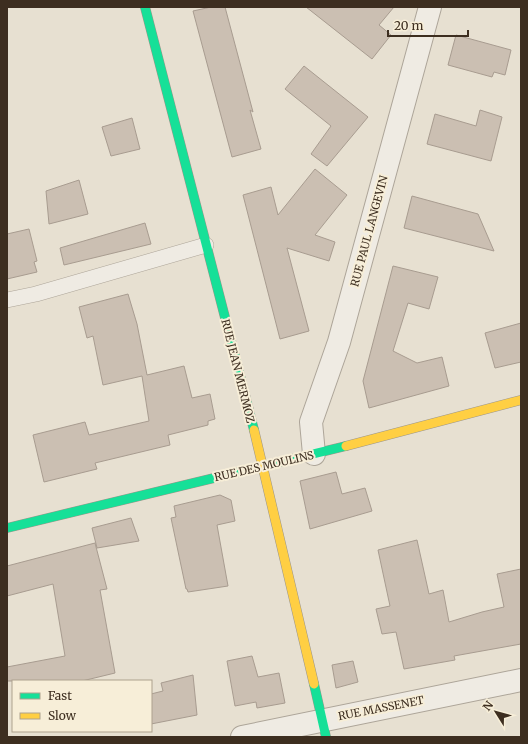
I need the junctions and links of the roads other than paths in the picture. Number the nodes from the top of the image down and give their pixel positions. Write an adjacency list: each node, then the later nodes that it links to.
1 (145, 7): 3 (main road, RUE JEAN MERMOZ)
2 (430, 7): 6 (street, RUE PAUL LANGEVIN)
3 (206, 245): 4 (lane); 7 (main road, RUE JEAN MERMOZ)
4 (7, 300)
5 (521, 400): 6 (main road, RUE DES MOULINS)
6 (314, 454): 7 (main road, RUE DES MOULINS)
7 (262, 466): 8 (main road, RUE DES MOULINS); 10 (main road, RUE JEAN MERMOZ)
8 (7, 528)
9 (521, 680): 10 (street, RUE MASSENET)
10 (324, 729): 11 (street, RUE MASSENET)
11 (242, 737)

